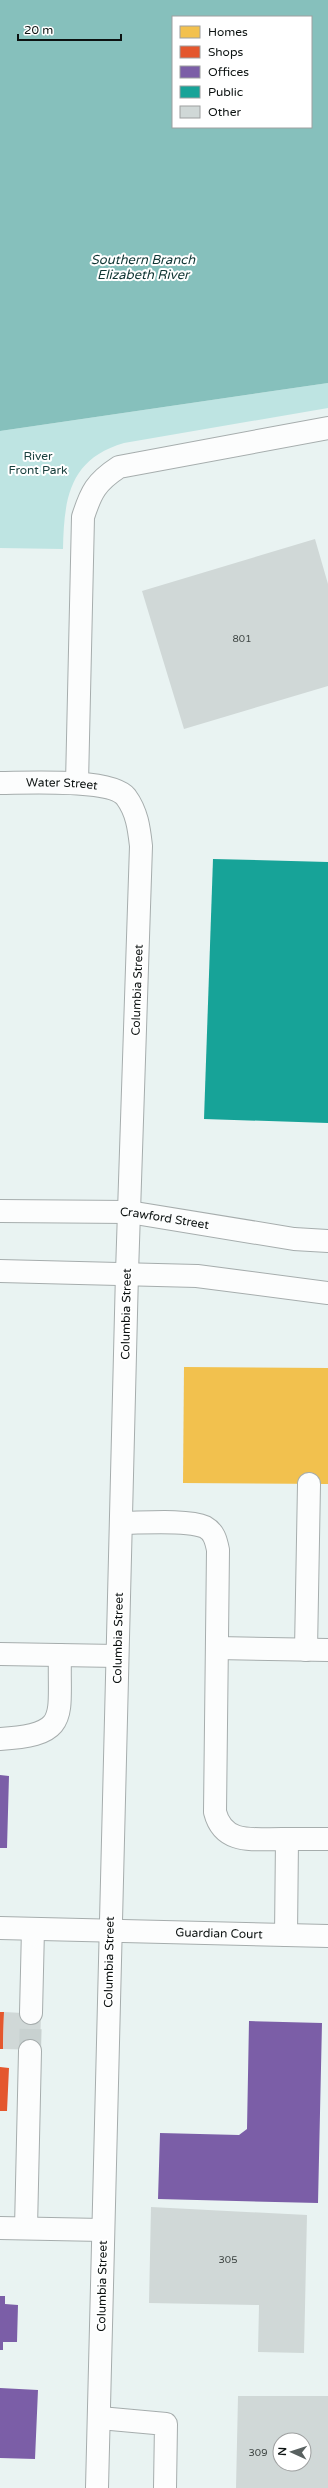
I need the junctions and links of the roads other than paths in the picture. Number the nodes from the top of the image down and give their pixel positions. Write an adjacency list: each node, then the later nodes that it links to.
1 (328, 428): 3 (street)
2 (0, 783): 3 (street, Water Street)
3 (77, 783): 4 (street, Water Street)
4 (122, 794): 6 (street, Columbia Street)
5 (0, 1211): 6 (street, Crawford Street)
6 (129, 1212): 7 (street, Crawford Street); 9 (street, Columbia Street)
7 (328, 1241)
8 (0, 1271): 9 (street)
9 (127, 1273): 10 (street); 12 (street, Columbia Street)
10 (328, 1293)
11 (309, 1484): 14 (street)
12 (121, 1523): 13 (street); 18 (street, Columbia Street)
13 (217, 1648): 14 (street); 20 (street)
14 (306, 1650): 15 (street)
15 (328, 1650)
16 (0, 1654): 17 (street)
17 (60, 1655): 18 (street); 19 (street)
18 (117, 1656): 24 (street, Columbia Street)
19 (0, 1739)
20 (287, 1839): 21 (street); 25 (street)
21 (328, 1839)
22 (0, 1928): 23 (street, Guardian Court)
23 (33, 1929): 24 (street, Guardian Court); 27 (street)
24 (110, 1931): 25 (street, Guardian Court); 31 (street, Columbia Street)
25 (286, 1935): 26 (street, Guardian Court)
26 (328, 1936)
27 (31, 2012)
28 (30, 2051): 30 (street)
29 (0, 2228): 30 (street)
30 (26, 2228): 31 (street)
31 (102, 2230): 32 (street, Columbia Street)
32 (100, 2418): 33 (street, Columbia Street); 34 (street)
33 (98, 2488)
34 (165, 2488)

